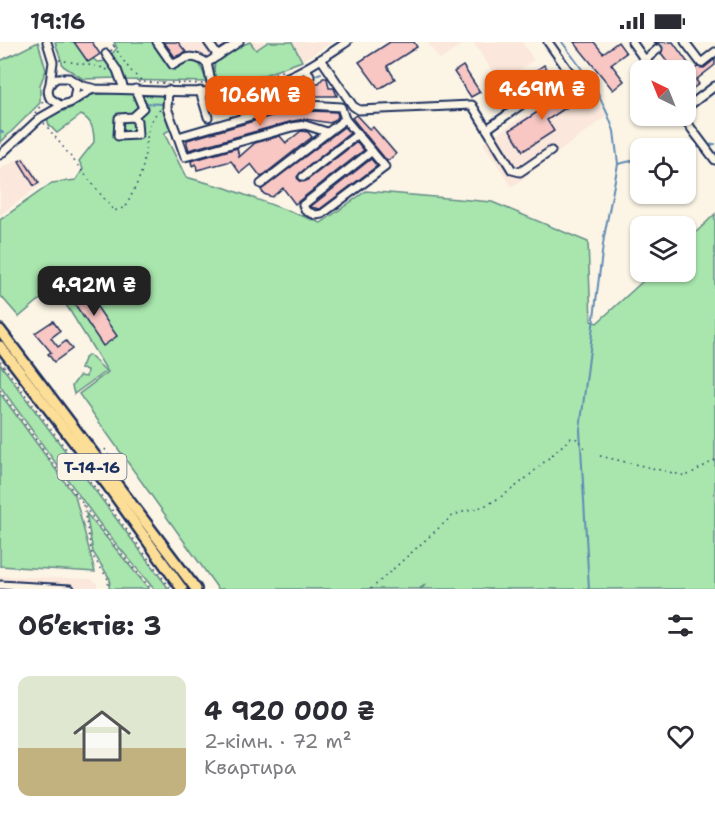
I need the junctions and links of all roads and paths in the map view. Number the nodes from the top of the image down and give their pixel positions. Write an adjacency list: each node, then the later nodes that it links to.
1 (47, 42): 18 (street)
2 (111, 42): 10 (path)
3 (157, 42): 17 (street)
4 (208, 42): 14 (street)
5 (239, 42): 14 (street)
6 (347, 42): 15 (street)
7 (549, 42): 21 (street)
8 (632, 42): 16 (street)
9 (685, 42): 12 (street)
10 (114, 46): 13 (path); 25 (path)
11 (658, 49): 16 (street)
12 (715, 52)
13 (106, 54): 26 (street)
14 (218, 56): 17 (street)
15 (321, 59): 20 (street); 45 (street)
16 (645, 60)
17 (207, 63): 28 (street)
18 (56, 64): 23 (street); 24 (street); 26 (path)
19 (288, 69): 22 (path)
20 (305, 69): 28 (street); 38 (street)
21 (569, 71): 34 (street); 45 (street)
22 (265, 77)
23 (70, 79): 24 (street); 29 (street); 35 (street)
24 (50, 83): 33 (street)
25 (146, 83): 26 (path); 28 (path)
26 (123, 86): 29 (street); 30 (street)
27 (715, 86): 36 (street)
28 (212, 88): 32 (street)
29 (96, 89): 35 (street)
30 (135, 89): 31 (street); 41 (street)
31 (168, 90): 32 (street); 39 (street)
32 (200, 91): 42 (street)
33 (45, 94): 37 (street); 40 (path); 40 (street)
34 (588, 98)
35 (74, 99): 37 (street)
36 (696, 100)
37 (64, 105): 40 (street)
38 (309, 105): 43 (street); 48 (street)
39 (167, 106): 40 (path); 48 (street)
40 (36, 117): 51 (street)
41 (133, 117)
42 (208, 117)
43 (345, 118): 46 (street); 47 (street)
44 (690, 126): 52 (street)
45 (487, 129): 50 (street)
46 (327, 132): 48 (street); 54 (street)
47 (358, 134): 49 (street); 53 (street)
48 (178, 137)
49 (372, 151): 49 (street)
50 (551, 151)
51 (0, 156)
52 (715, 160)
53 (303, 177)
54 (261, 184)
55 (0, 330): 69 (main road, Т-14-16)
56 (0, 346): 68 (main road, Т-14-16)
57 (0, 361): 67 (path)
58 (0, 390): 62 (path)
59 (587, 451): 70 (path)
60 (600, 456): 61 (path)
61 (715, 460)
62 (83, 504): 65 (path); 66 (path)
63 (0, 585): 64 (street)
64 (70, 589)
65 (108, 589)
66 (151, 589)
67 (171, 589)
68 (182, 589)
69 (196, 589)
70 (371, 589)

